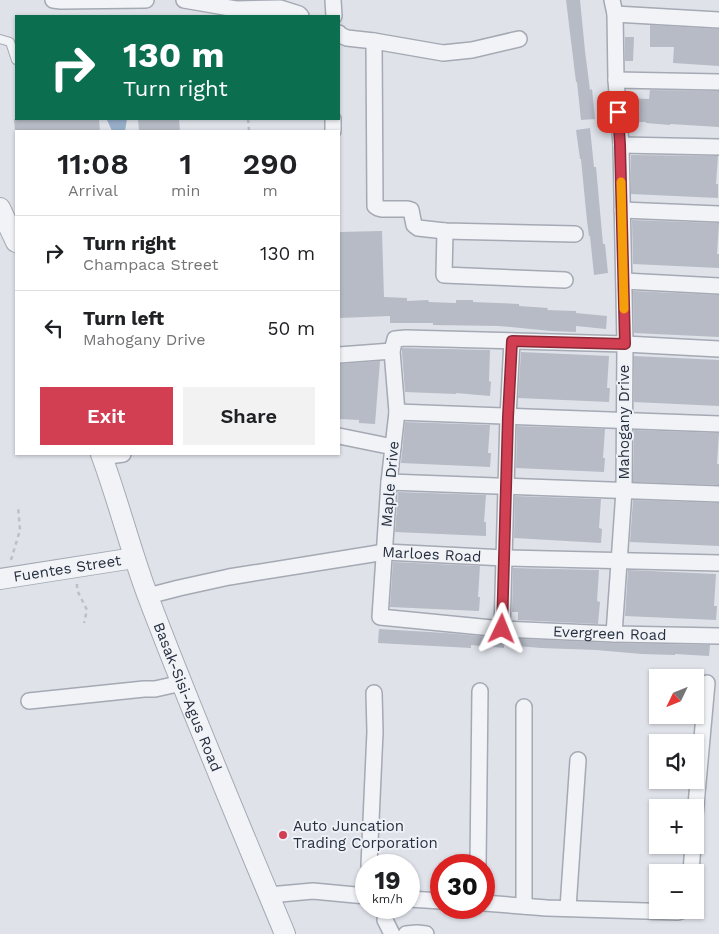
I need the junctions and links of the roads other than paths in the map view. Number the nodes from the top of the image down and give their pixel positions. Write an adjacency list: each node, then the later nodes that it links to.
1 (53, 0): 2 (street)
2 (146, 0)
3 (184, 0): 5 (street)
4 (333, 0): 8 (street)
5 (216, 3): 7 (street)
6 (614, 7): 9 (street); 15 (street, Mahogany Drive)
7 (300, 15)
8 (334, 15)
9 (719, 20)
10 (340, 35): 13 (street)
11 (0, 39): 14 (lane)
12 (519, 39): 13 (street)
13 (374, 41): 22 (street)
14 (15, 57)
15 (616, 80): 16 (street); 17 (street, Mahogany Drive)
16 (719, 82)
17 (620, 145): 18 (street); 20 (street, Mahogany Drive)
18 (719, 147)
19 (0, 208): 23 (street)
20 (622, 210): 21 (street); 26 (street, Mahogany Drive)
21 (719, 214)
22 (445, 231): 24 (street); 25 (street)
23 (14, 232)
24 (574, 234)
25 (565, 280)
26 (624, 281): 27 (street); 29 (street, Mahogany Drive)
27 (719, 286)
28 (512, 341): 29 (street); 31 (street); 34 (street)
29 (625, 344): 30 (street); 35 (street, Mahogany Drive)
30 (719, 349)
31 (392, 351): 32 (street); 33 (street, Maple Drive)
32 (340, 355)
33 (397, 412): 34 (street); 38 (street, Maple Drive)
34 (508, 417): 35 (street); 41 (street)
35 (625, 421): 36 (street); 42 (street, Mahogany Drive)
36 (719, 424)
37 (340, 436): 38 (street)
38 (393, 447): 40 (street, Maple Drive)
39 (101, 455): 45 (street, Basak-Sisi-Agus Road)
40 (389, 482): 41 (street); 44 (street, Maple Drive)
41 (507, 487): 42 (street); 46 (street)
42 (624, 491): 43 (street); 47 (street, Mahogany Drive)
43 (719, 494)
44 (385, 552): 46 (street, Marloes Road); 50 (street, Marloes Road); 51 (street, Maple Drive)
45 (134, 558): 49 (street, Fuentes Street); 50 (street, Basak-Sisi-Agus Road)
46 (505, 558): 47 (street, Marloes Road); 52 (street)
47 (620, 561): 48 (street, Marloes Road); 53 (street, Mahogany Drive)
48 (719, 563)
49 (2, 579)
50 (148, 596): 56 (street, Basak-Sisi-Agus Road)
51 (380, 617): 52 (street, Evergreen Road)
52 (502, 629): 53 (street, Evergreen Road)
53 (614, 634): 54 (street, Evergreen Road)
54 (719, 636)
55 (707, 682): 62 (street)
56 (182, 683): 59 (street); 65 (street, Basak-Sisi-Agus Road)
57 (480, 691): 64 (street)
58 (374, 692): 63 (street)
59 (29, 701)
60 (524, 707): 68 (street)
61 (578, 760): 69 (street)
62 (697, 799)
63 (369, 854)
64 (478, 854)
65 (269, 895): 66 (street); 71 (street, Basak-Sisi-Agus Road)
66 (355, 895)
67 (495, 905): 68 (street)
68 (524, 906): 69 (street)
69 (568, 908): 70 (street)
70 (649, 911)
71 (285, 934)
72 (406, 934): 73 (street)
73 (426, 934)

